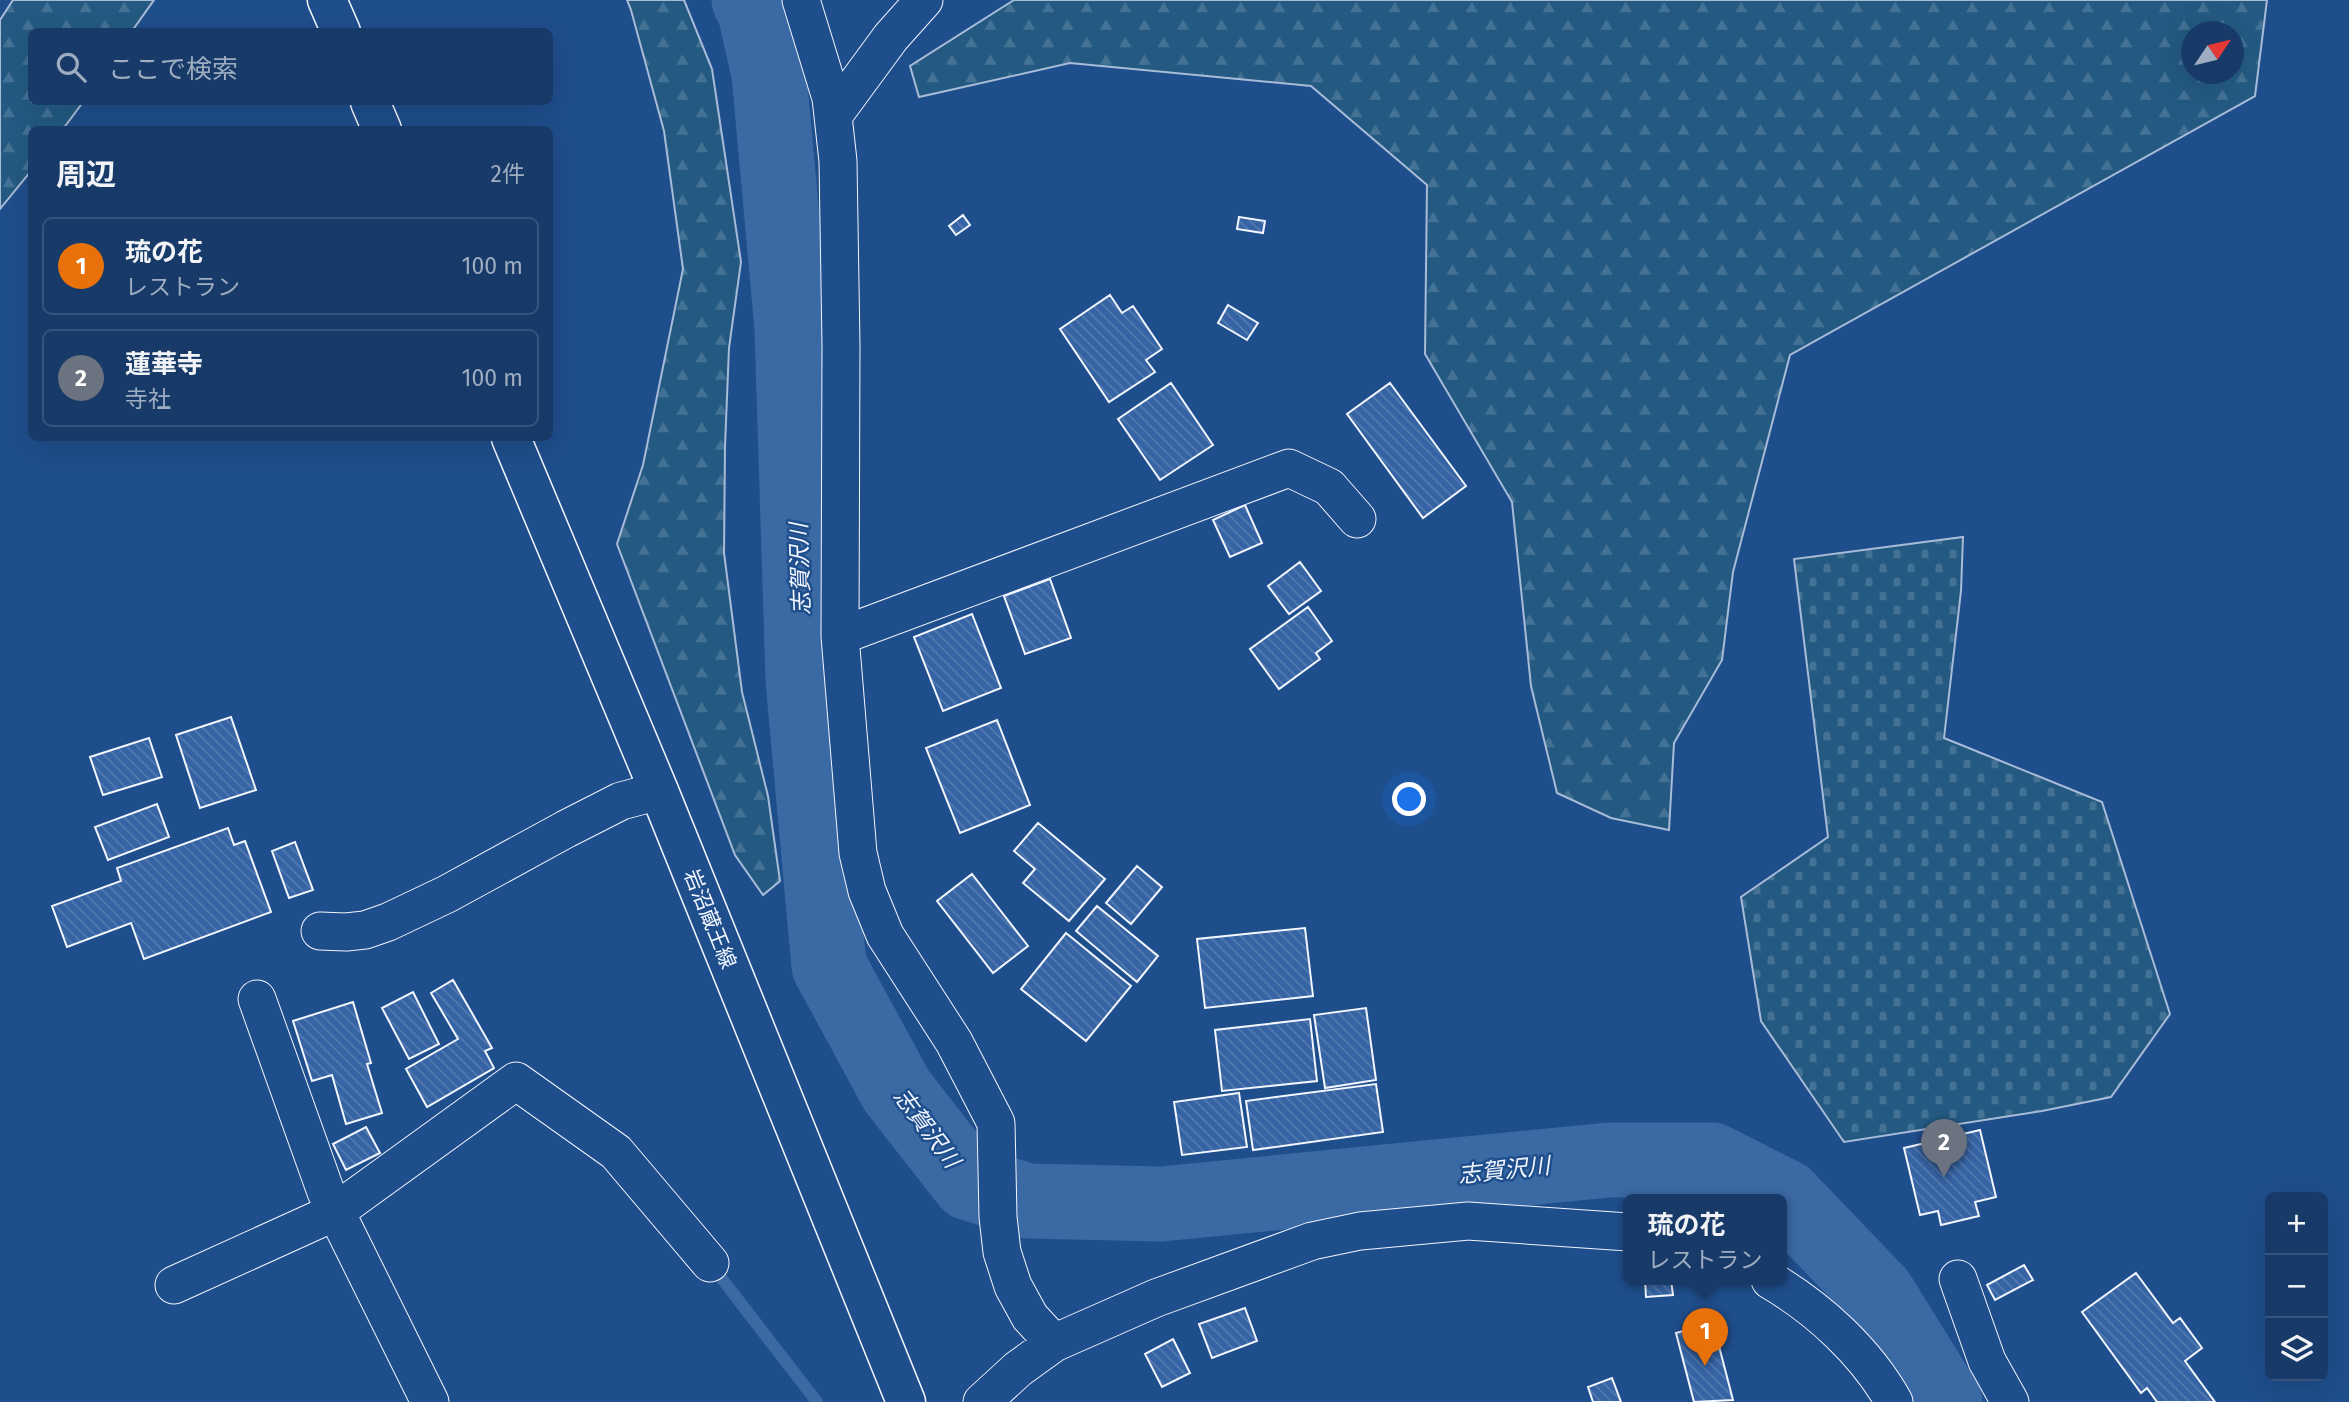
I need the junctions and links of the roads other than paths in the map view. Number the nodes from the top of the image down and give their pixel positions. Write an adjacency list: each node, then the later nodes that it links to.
1 (327, 0): 4 (main road)
2 (801, 0): 6 (street)
3 (924, 0): 6 (street)
4 (339, 28)
5 (371, 105): 7 (main road)
6 (833, 116): 10 (street)
7 (380, 126)
8 (512, 441): 11 (main road, 岩沼蔵王線)
9 (1357, 519): 10 (street)
10 (840, 636): 20 (street)
11 (659, 791): 12 (street); 22 (main road, 岩沼蔵王線)
12 (320, 931)
13 (257, 999): 14 (street)
14 (335, 1212): 16 (street); 18 (street); 21 (street)
15 (1623, 1232): 20 (street)
16 (710, 1263)
17 (1958, 1279): 25 (street)
18 (174, 1285)
19 (1778, 1285): 24 (street)
20 (1054, 1343): 23 (street)
21 (430, 1402)
22 (906, 1402)
23 (982, 1402)
24 (1894, 1402)
25 (2010, 1402)

